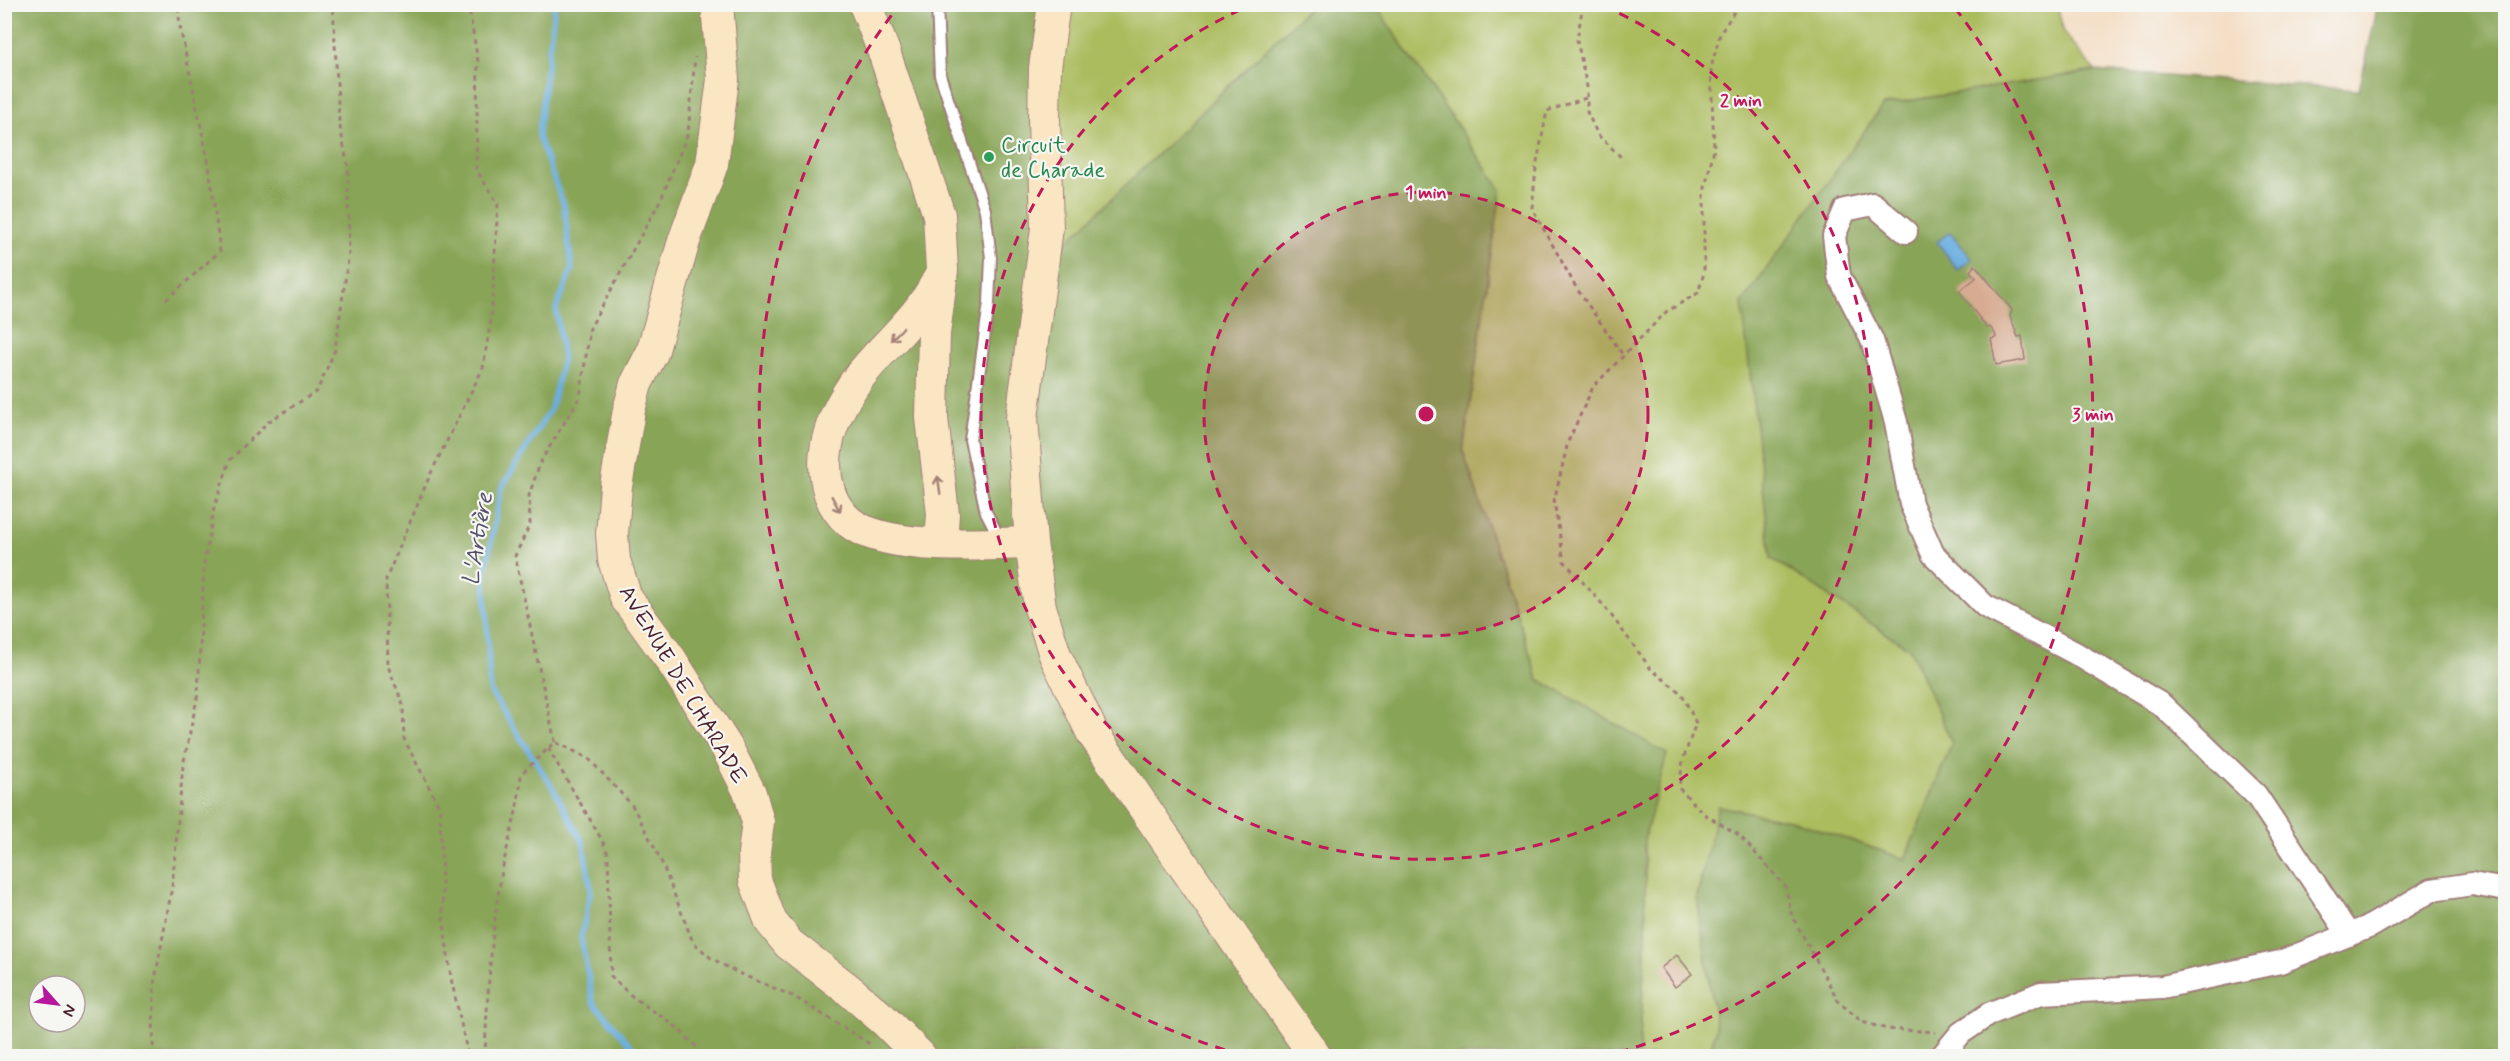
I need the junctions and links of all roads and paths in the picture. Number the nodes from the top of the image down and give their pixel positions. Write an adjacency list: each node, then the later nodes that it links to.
1 (178, 4): 17 (path)
2 (333, 4): 27 (path)
3 (414, 4): 4 (path)
4 (434, 4)
5 (468, 4): 28 (path)
6 (717, 4): 31 (street, AVENUE DE CHARADE)
7 (865, 4): 16 (street)
8 (937, 4): 20 (lane)
9 (1054, 4): 20 (street)
10 (1583, 4): 13 (path)
11 (1739, 4): 18 (path)
12 (696, 49): 21 (path)
13 (1586, 98): 14 (path); 18 (path)
14 (1621, 157)
15 (1906, 232): 24 (street)
16 (942, 270): 19 (street, one-way to 16); 19 (street, one-way to 19)
17 (166, 300)
18 (1624, 356): 25 (path)
19 (941, 543): 20 (street)
20 (1017, 544): 32 (street)
21 (555, 741): 22 (path); 26 (path)
22 (548, 748): 29 (path); 30 (path)
23 (2505, 890): 24 (street)
24 (2349, 935): 25 (street)
25 (1961, 1033): 33 (street)
26 (878, 1050)
27 (153, 1056)
28 (471, 1056)
29 (485, 1056)
30 (706, 1056)
31 (920, 1056)
32 (1315, 1056)
33 (1942, 1056)

